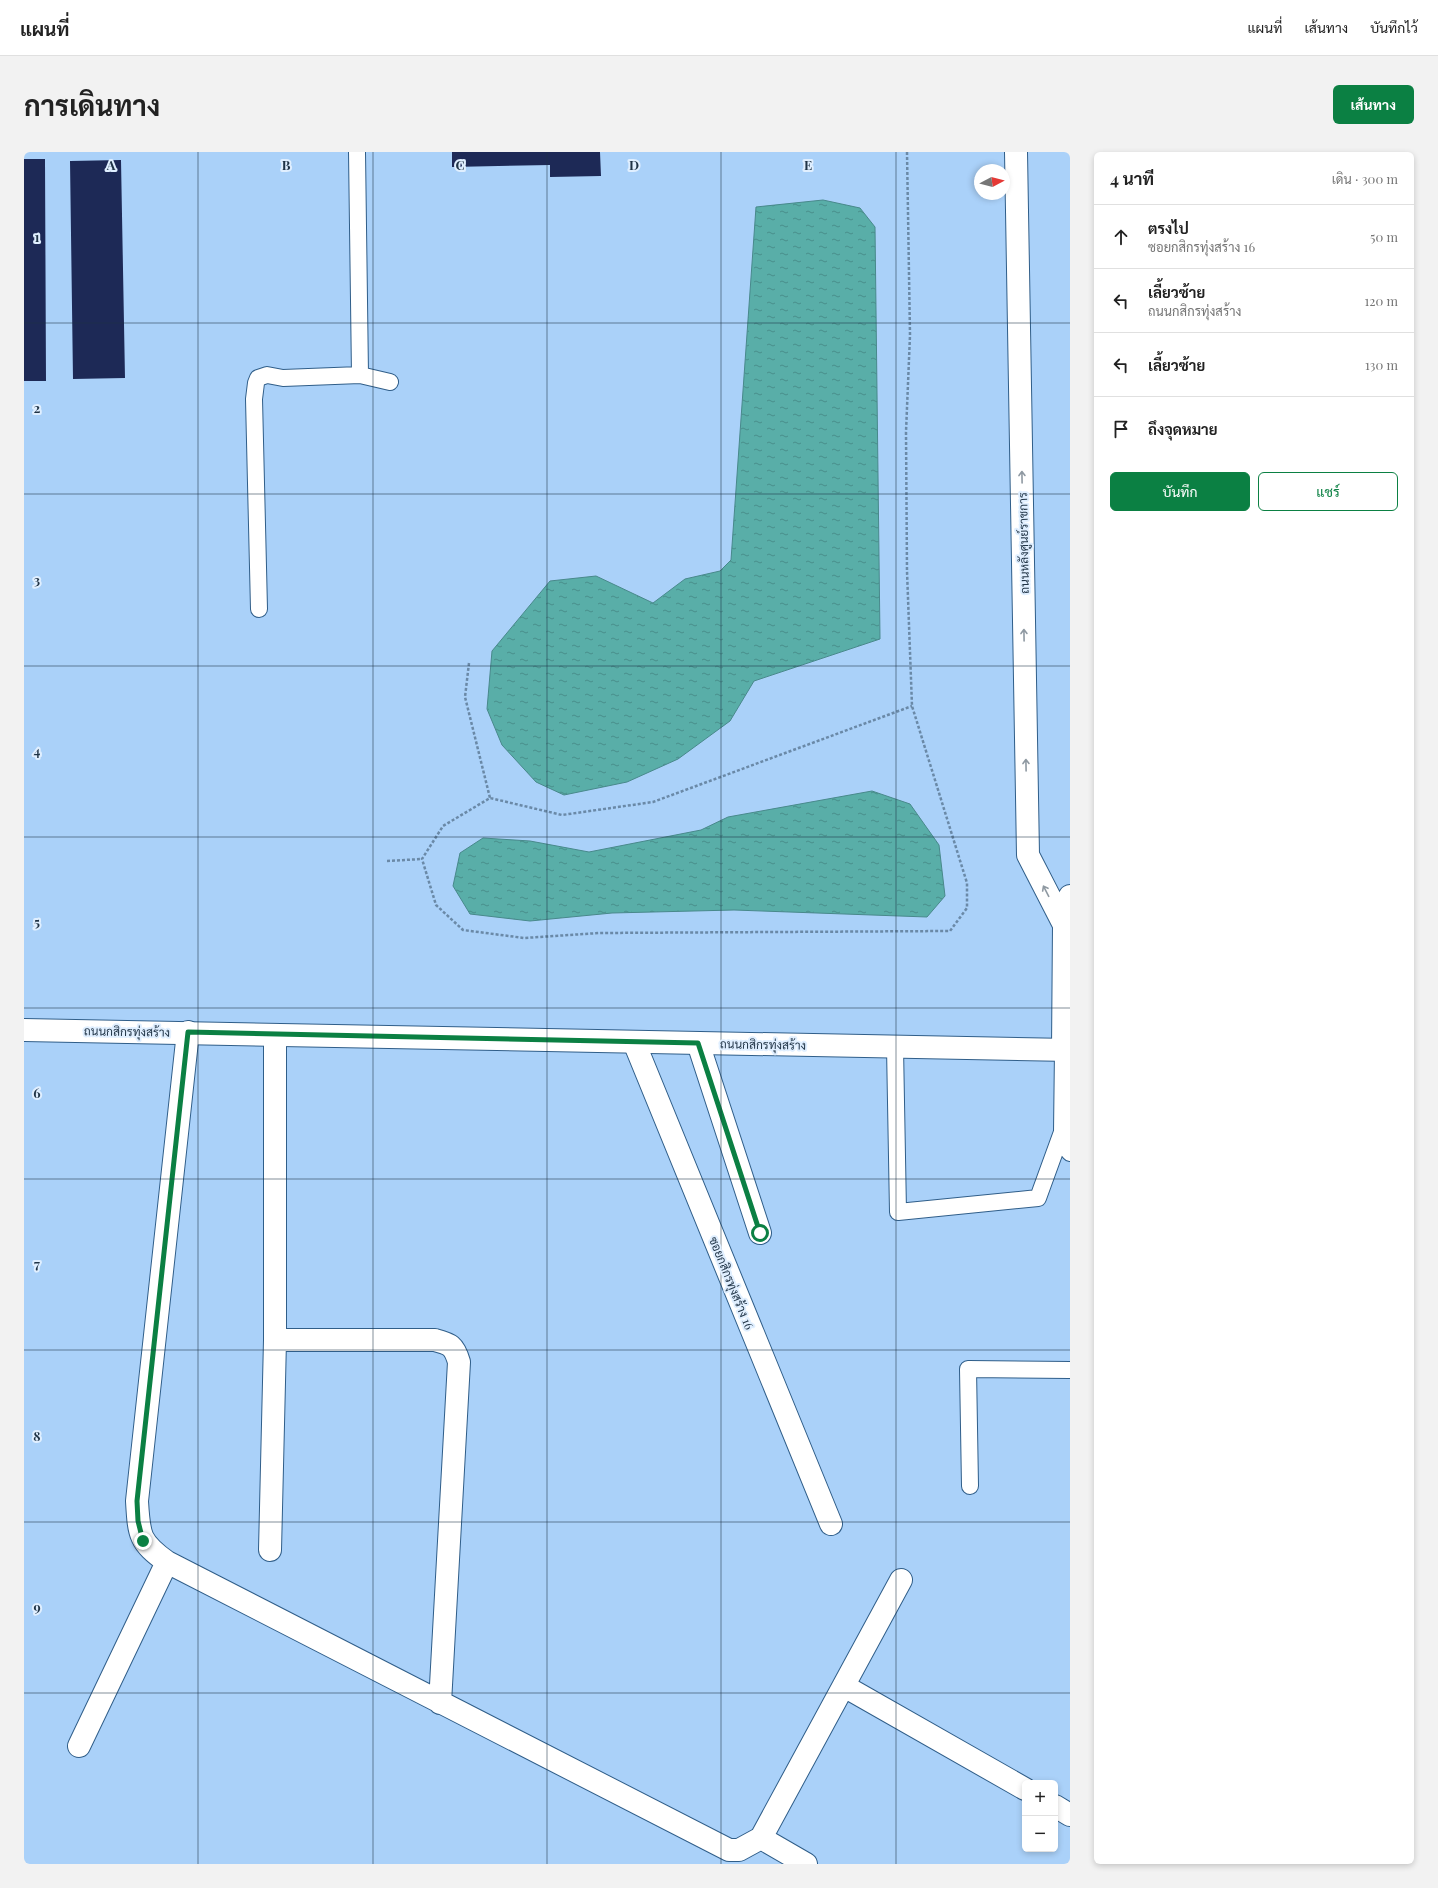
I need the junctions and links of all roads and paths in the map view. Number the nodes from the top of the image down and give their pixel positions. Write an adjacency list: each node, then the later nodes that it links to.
1 (357, 152): 4 (lane)
2 (906, 152): 8 (path)
3 (1016, 152): 13 (street, ถนนหลังศูนย์ราชการ, one-way to 3)
4 (360, 376): 5 (lane); 6 (lane)
5 (390, 382)
6 (259, 610)
7 (469, 663): 9 (path)
8 (912, 706): 9 (path); 10 (path)
9 (490, 798): 10 (path)
10 (422, 859): 11 (path)
11 (388, 861)
12 (1070, 896): 13 (street, ถนนหลังศูนย์ราชการ)
13 (1064, 925): 20 (street, ถนนหลังศูนย์ราชการ)
14 (24, 1030): 15 (street, ถนนกสิกรทุ่งสร้าง)
15 (188, 1032): 16 (street, ถนนกสิกรทุ่งสร้าง); 29 (street)
16 (275, 1035): 17 (street, ถนนกสิกรทุ่งสร้าง); 24 (street)
17 (634, 1042): 18 (street, ถนนกสิกรทุ่งสร้าง); 27 (street, ซอยกสิกรทุ่งสร้าง 16)
18 (698, 1043): 19 (street, ถนนกสิกรทุ่งสร้าง); 23 (street)
19 (895, 1047): 20 (street, ถนนกสิกรทุ่งสร้าง); 21 (lane)
20 (1067, 1050): 21 (lane)
21 (1062, 1132): 22 (lane)
22 (1070, 1153)
23 (760, 1233)
24 (275, 1340): 28 (street); 32 (street)
25 (1070, 1370): 26 (lane)
26 (970, 1486)
27 (831, 1524)
28 (270, 1550)
29 (167, 1562): 32 (street); 33 (street)
30 (901, 1580): 31 (street)
31 (844, 1686): 34 (street); 37 (street)
32 (440, 1703): 37 (street)
33 (79, 1746)
34 (1022, 1787)
35 (1058, 1808): 36 (street)
36 (1070, 1815)
37 (761, 1838): 38 (street)
38 (806, 1864)

